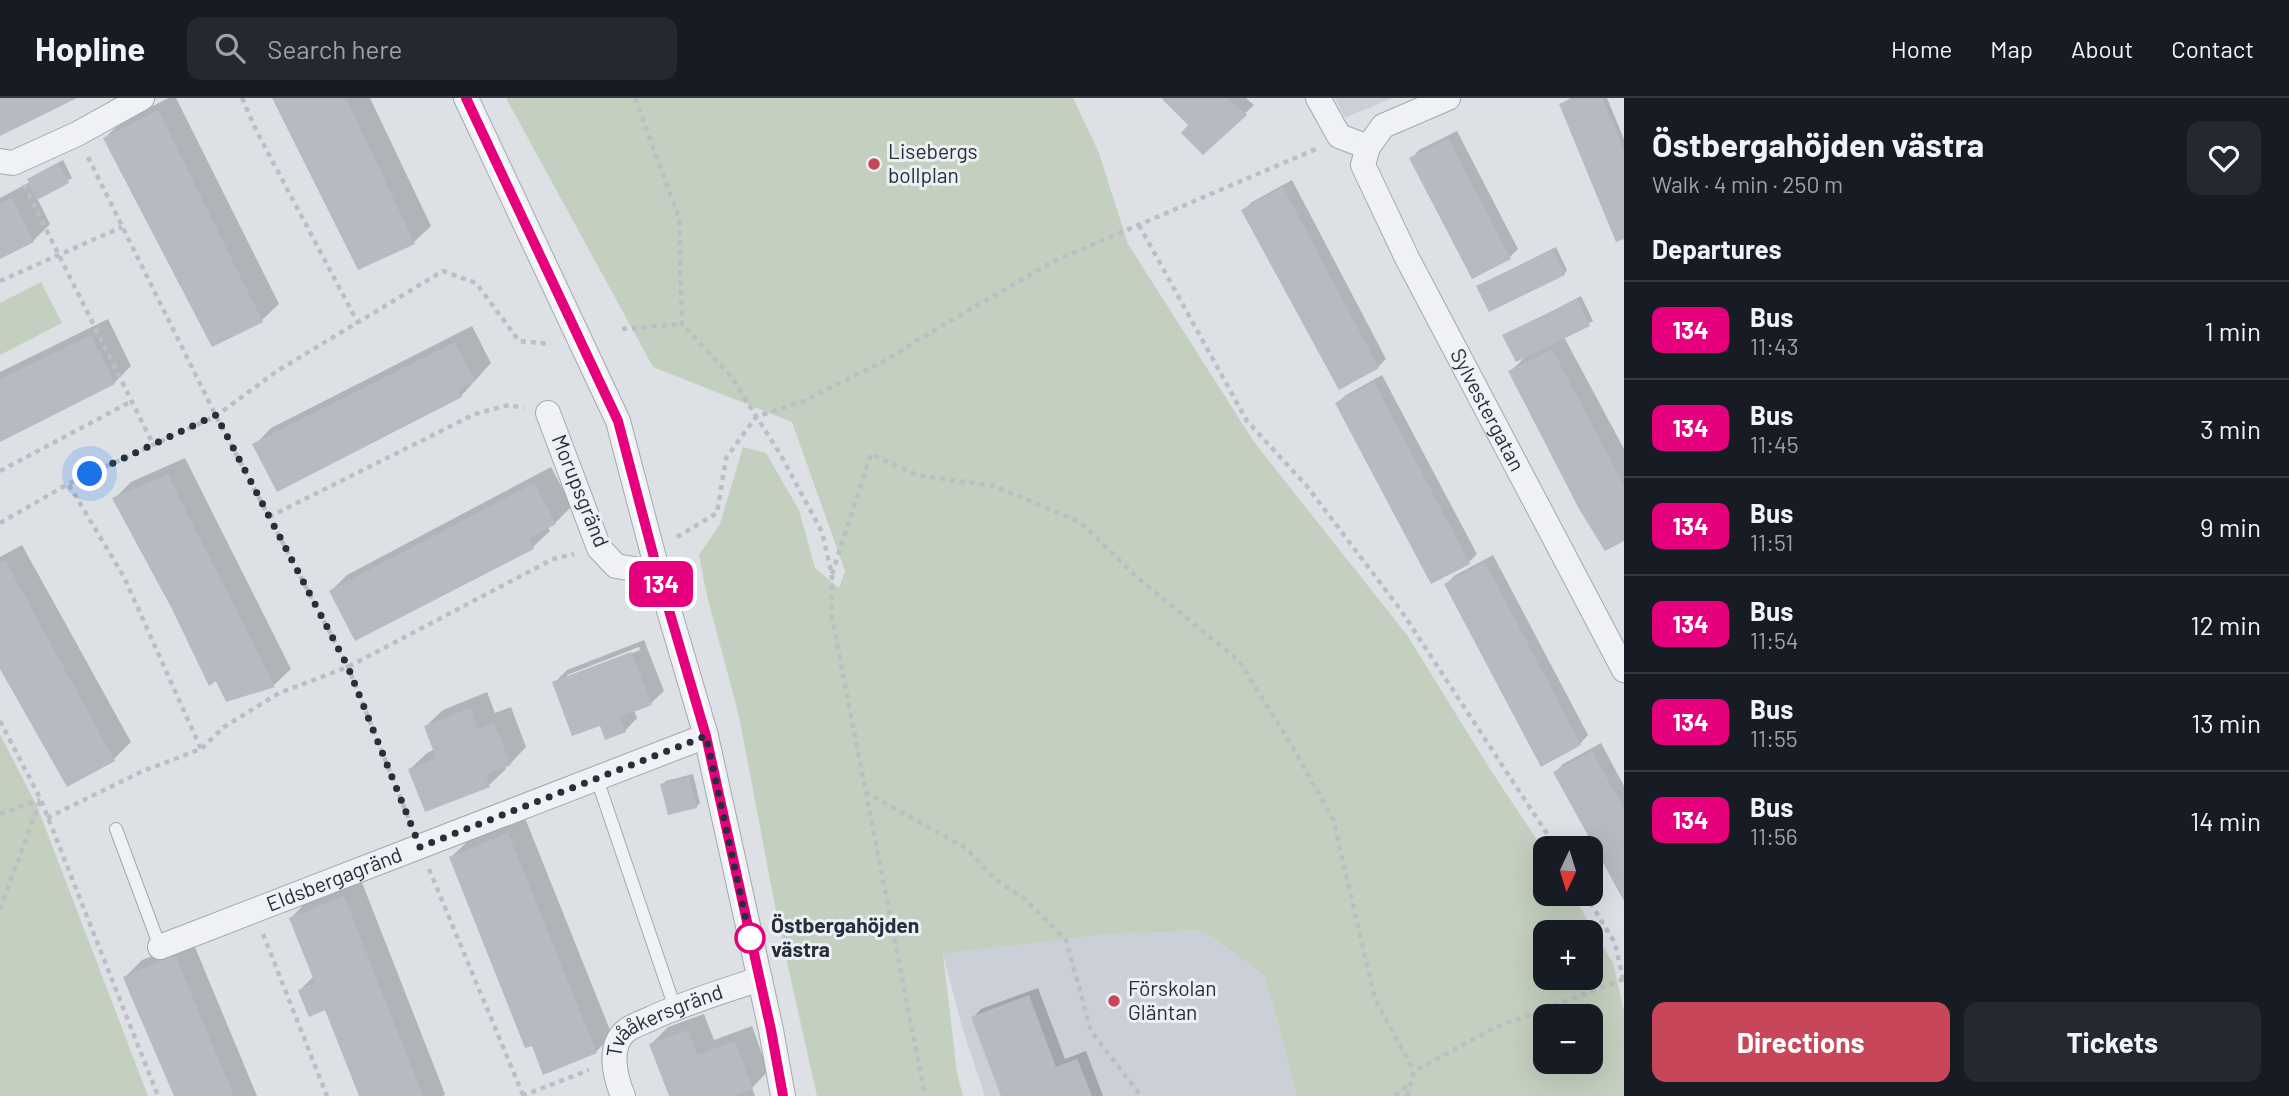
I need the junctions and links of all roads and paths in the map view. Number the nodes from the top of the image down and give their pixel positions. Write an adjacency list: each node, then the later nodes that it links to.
1 (142, 98): 7 (street)
2 (242, 98): 15 (path)
3 (466, 98): 30 (street)
4 (635, 98): 16 (path)
5 (1318, 98): 8 (street)
6 (1448, 98): 9 (street)
7 (76, 134): 10 (street); 12 (path)
8 (1344, 137): 9 (street); 11 (path)
9 (1368, 146): 33 (street, Sylvestergatan)
10 (7, 162): 13 (path)
11 (1139, 225): 22 (path); 43 (path)
12 (122, 227): 13 (path); 21 (path)
13 (58, 253): 14 (path); 19 (path)
14 (0, 281)
15 (358, 323): 18 (path); 21 (path)
16 (682, 324): 17 (path); 22 (path)
17 (622, 329)
18 (561, 345)
19 (132, 401): 23 (path); 24 (path)
20 (548, 413): 26 (path); 29 (street, Morupsgränd)
21 (216, 415): 23 (path); 26 (path)
22 (756, 416): 28 (path); 31 (path)
23 (153, 444): 25 (path)
24 (0, 471)
25 (68, 484): 27 (path); 36 (path)
26 (269, 517): 32 (path)
27 (0, 523)
28 (698, 526)
29 (599, 548): 30 (street, Morupsgränd); 32 (path)
30 (658, 573): 35 (street)
31 (832, 575): 38 (path); 53 (path)
32 (348, 667): 36 (path); 44 (path)
33 (1624, 670)
34 (0, 721): 39 (path)
35 (706, 736): 37 (street, Eldsbergagränd); 49 (street)
36 (201, 749): 41 (path)
37 (597, 779): 44 (street, Eldsbergagränd); 51 (lane)
38 (865, 792): 60 (path); 61 (path)
39 (41, 800): 40 (path); 41 (path); 46 (path)
40 (0, 814)
41 (47, 818): 55 (path)
42 (116, 829): 48 (lane)
43 (1548, 836)
44 (420, 847): 47 (street, Eldsbergagränd); 57 (path)
45 (1592, 906): 50 (path)
46 (0, 909)
47 (254, 911): 48 (street, Eldsbergagränd); 56 (path)
48 (160, 947)
49 (760, 979): 51 (street, Tvååkersgränd); 59 (street)
50 (1624, 980): 53 (path)
51 (675, 1008): 52 (street, Tvååkersgränd)
52 (614, 1060): 57 (path); 58 (street, Tvååkersgränd)
53 (1414, 1071): 54 (path)
54 (1410, 1083): 62 (path); 63 (path)
55 (158, 1096)
56 (327, 1096)
57 (522, 1096)
58 (623, 1096)
59 (783, 1096)
60 (925, 1096)
61 (1141, 1096)
62 (1395, 1096)
63 (1406, 1096)

